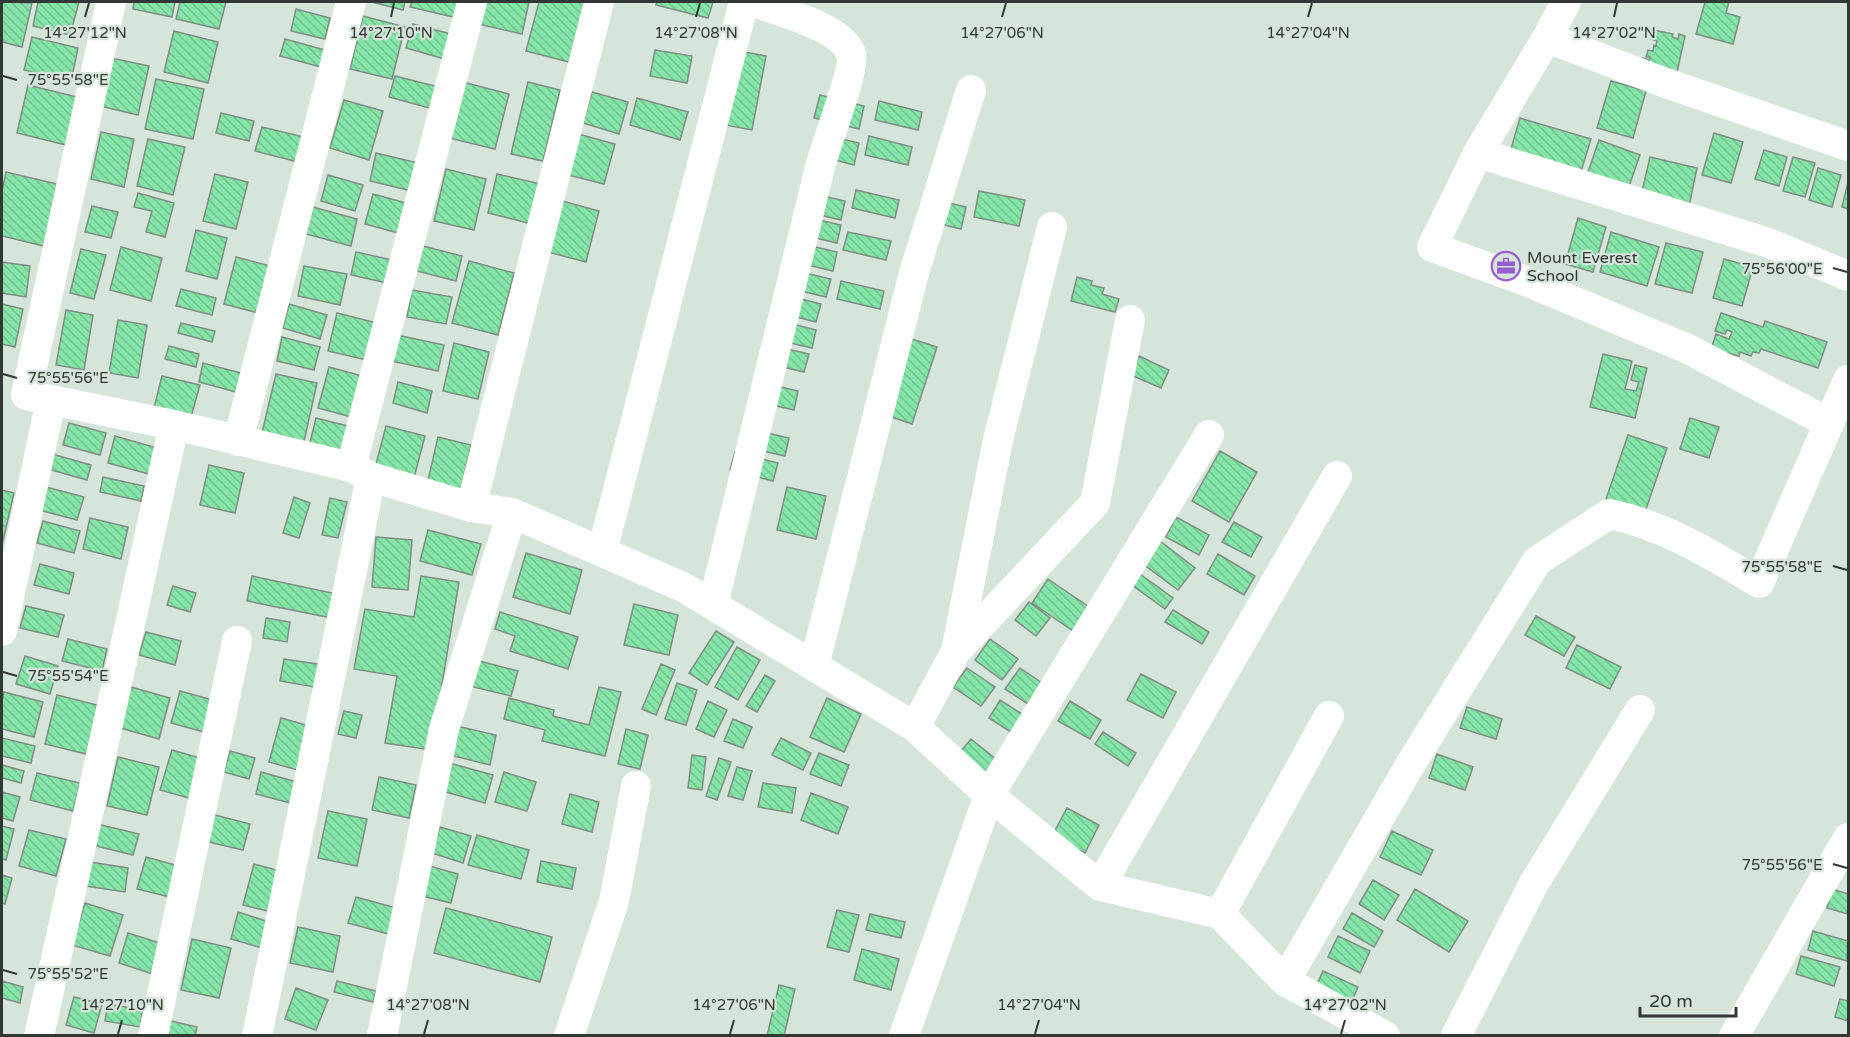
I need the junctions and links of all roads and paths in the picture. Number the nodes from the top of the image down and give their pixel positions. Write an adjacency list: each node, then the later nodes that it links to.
1 (111, 2): 16 (street)
2 (351, 2): 20 (street)
3 (472, 2): 21 (street)
4 (599, 2): 23 (street)
5 (744, 2): 25 (street)
6 (753, 2): 26 (street)
7 (1566, 2): 8 (street)
8 (1547, 38): 10 (street); 11 (street)
9 (971, 90): 30 (street)
10 (1848, 146)
11 (1478, 153): 13 (street); 17 (street)
12 (1052, 227): 29 (street)
13 (1848, 276)
14 (1130, 320): 29 (street)
15 (1848, 380): 17 (street)
16 (51, 400): 18 (street); 27 (street)
17 (1829, 423): 39 (street)
18 (174, 425): 20 (street); 40 (street)
19 (1209, 435): 35 (street)
20 (238, 441): 21 (street)
21 (361, 472): 23 (street); 42 (street)
22 (1337, 476): 37 (street)
23 (471, 507): 24 (street)
24 (512, 513): 25 (street); 43 (street)
25 (602, 552): 26 (street)
26 (713, 605): 30 (street)
27 (2, 631)
28 (237, 641): 41 (street)
29 (956, 651): 33 (street)
30 (814, 666): 33 (street)
31 (1640, 710): 47 (street)
32 (1329, 716): 38 (street)
33 (915, 727): 35 (street)
34 (636, 786): 44 (street)
35 (989, 795): 37 (street); 45 (street)
36 (1848, 838): 48 (street)
37 (1101, 886): 38 (street)
38 (1220, 914): 39 (street)
39 (1285, 981): 46 (street)
40 (39, 1035)
41 (153, 1035)
42 (256, 1035)
43 (382, 1035)
44 (569, 1035)
45 (904, 1035)
46 (1385, 1035)
47 (1456, 1035)
48 (1734, 1035)

